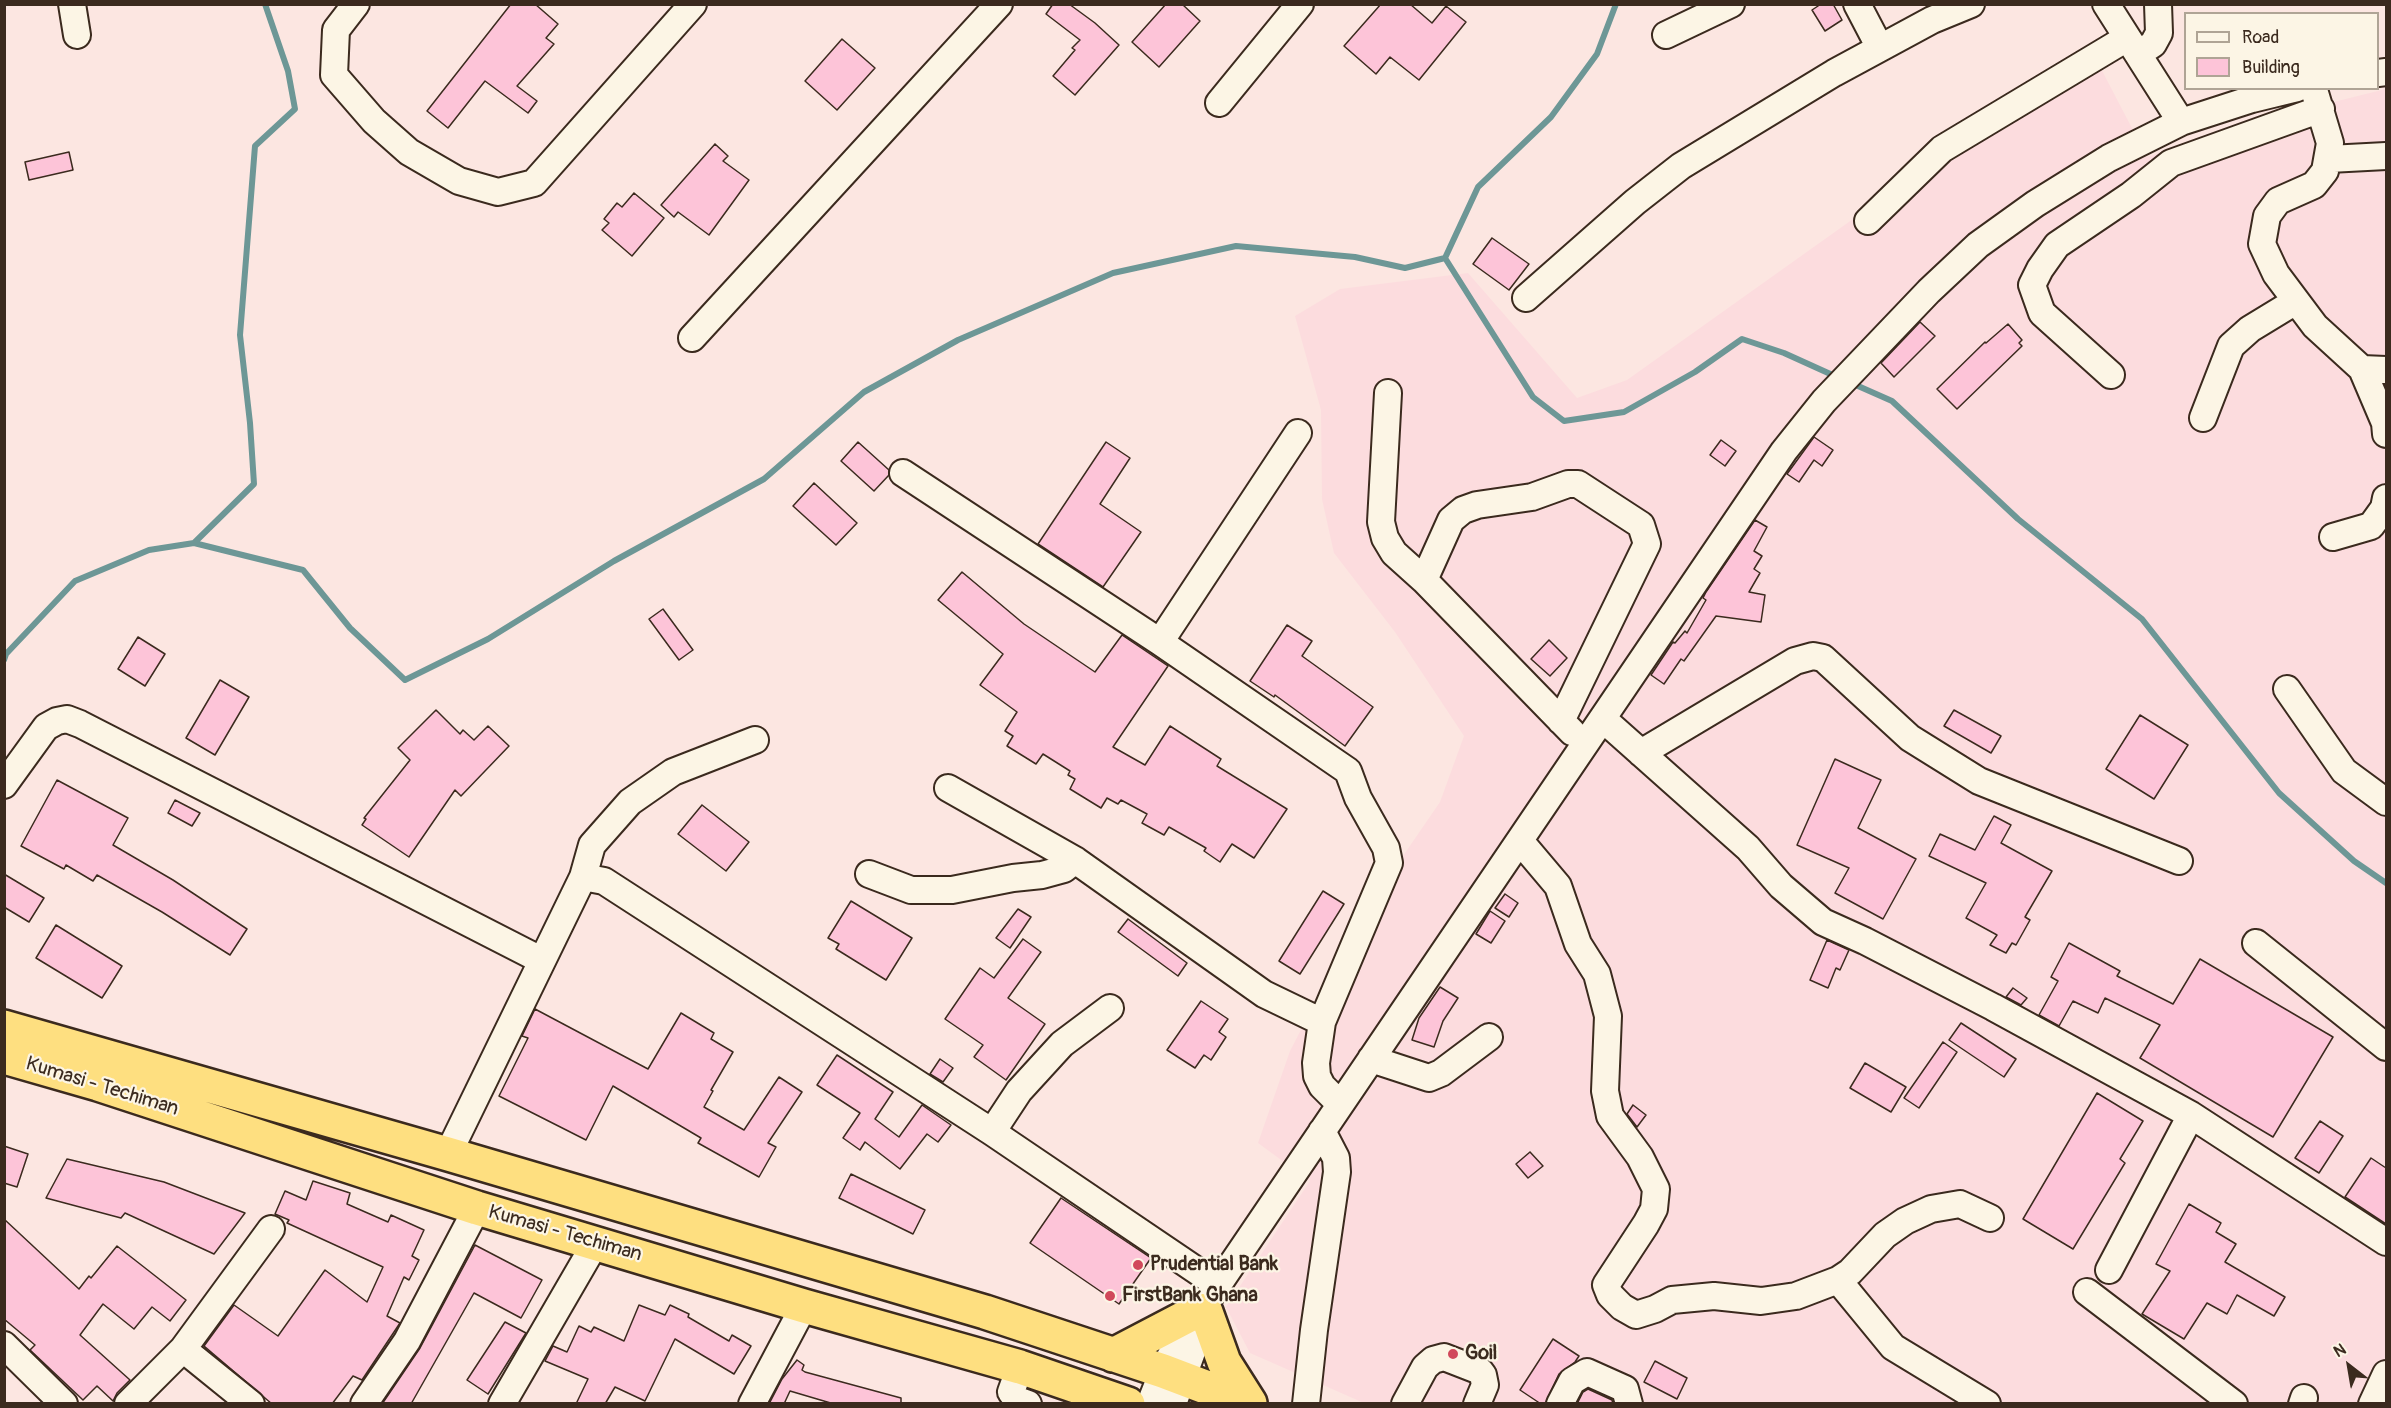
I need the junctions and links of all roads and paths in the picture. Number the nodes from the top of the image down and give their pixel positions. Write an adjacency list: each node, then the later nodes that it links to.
1 (72, 4): 11 (street)
2 (356, 4): 3 (street)
3 (693, 4)
4 (999, 4): 24 (street)
5 (1300, 4): 17 (street)
6 (1731, 4): 12 (street)
7 (1857, 4): 14 (street)
8 (1971, 4): 14 (street)
9 (2106, 4): 13 (street)
10 (2158, 4): 13 (street)
11 (77, 35)
12 (1666, 35)
13 (2133, 46): 18 (street); 21 (street)
14 (1880, 48): 22 (street)
15 (2289, 90): 18 (street)
16 (2317, 99): 20 (street); 26 (street)
17 (1219, 104)
18 (2181, 122): 37 (street)
19 (2386, 156): 20 (street)
20 (2329, 159): 23 (street)
21 (1868, 221)
22 (1526, 298)
23 (2296, 301): 25 (street); 28 (street)
24 (692, 338)
25 (2374, 369): 30 (street)
26 (2112, 375)
27 (1388, 393): 34 (street)
28 (2203, 418)
29 (1298, 433): 35 (street)
30 (2386, 434)
31 (903, 473): 35 (street)
32 (2386, 498): 33 (street)
33 (2333, 537)
34 (1424, 580): 38 (street); 38 (street)
35 (1160, 642): 53 (street)
36 (2288, 688): 44 (street)
37 (1603, 719): 40 (street); 41 (street)
38 (1561, 721): 40 (street)
39 (755, 740): 49 (street)
40 (1585, 746): 45 (street)
41 (1641, 753): 47 (street); 60 (street)
42 (4, 785): 51 (street)
43 (948, 788): 46 (street)
44 (2386, 802)
45 (1520, 841): 58 (street); 70 (street)
46 (1075, 860): 48 (street); 53 (street)
47 (2179, 861)
48 (869, 874)
49 (583, 877): 51 (street); 62 (street)
50 (2256, 943): 56 (street)
51 (541, 960): 63 (street)
52 (1110, 1008): 62 (street)
53 (1322, 1022): 59 (street)
54 (4, 1027): 63 (highway)
55 (1489, 1037): 58 (street)
56 (2386, 1047)
57 (4, 1057): 64 (highway, Kumasi - Techiman)
58 (1371, 1059): 59 (street)
59 (1340, 1104): 61 (street)
60 (2191, 1115): 68 (street); 69 (street)
61 (1322, 1131): 72 (street); 90 (street)
62 (992, 1132): 72 (street)
63 (448, 1154): 76 (highway)
64 (477, 1208): 67 (highway, Kumasi - Techiman); 83 (street)
65 (1989, 1218): 70 (street)
66 (271, 1229): 75 (street)
67 (596, 1242): 73 (highway, Kumasi - Techiman); 84 (street)
68 (2386, 1242)
69 (2109, 1270)
70 (1838, 1280): 95 (street)
71 (2086, 1292): 96 (street)
72 (1207, 1302): 76 (highway); 79 (street); 89 (highway)
73 (804, 1306): 77 (highway, Kumasi - Techiman); 85 (street)
74 (4, 1345): 80 (street)
75 (183, 1349): 81 (street); 82 (street)
76 (1113, 1355): 79 (highway)
77 (1020, 1367): 86 (street); 87 (highway, Kumasi - Techiman)
78 (2386, 1374): 97 (street)
79 (1172, 1384): 88 (street); 89 (highway)
80 (64, 1404)
81 (128, 1404)
82 (251, 1404)
83 (363, 1404)
84 (502, 1404)
85 (752, 1404)
86 (1028, 1404)
87 (1128, 1404)
88 (1150, 1404)
89 (1250, 1404)
90 (1306, 1404)
91 (1405, 1404): 92 (street)
92 (1476, 1404)
93 (1560, 1404): 94 (street)
94 (1629, 1404)
95 (1987, 1404)
96 (2234, 1404)
97 (2372, 1404)

